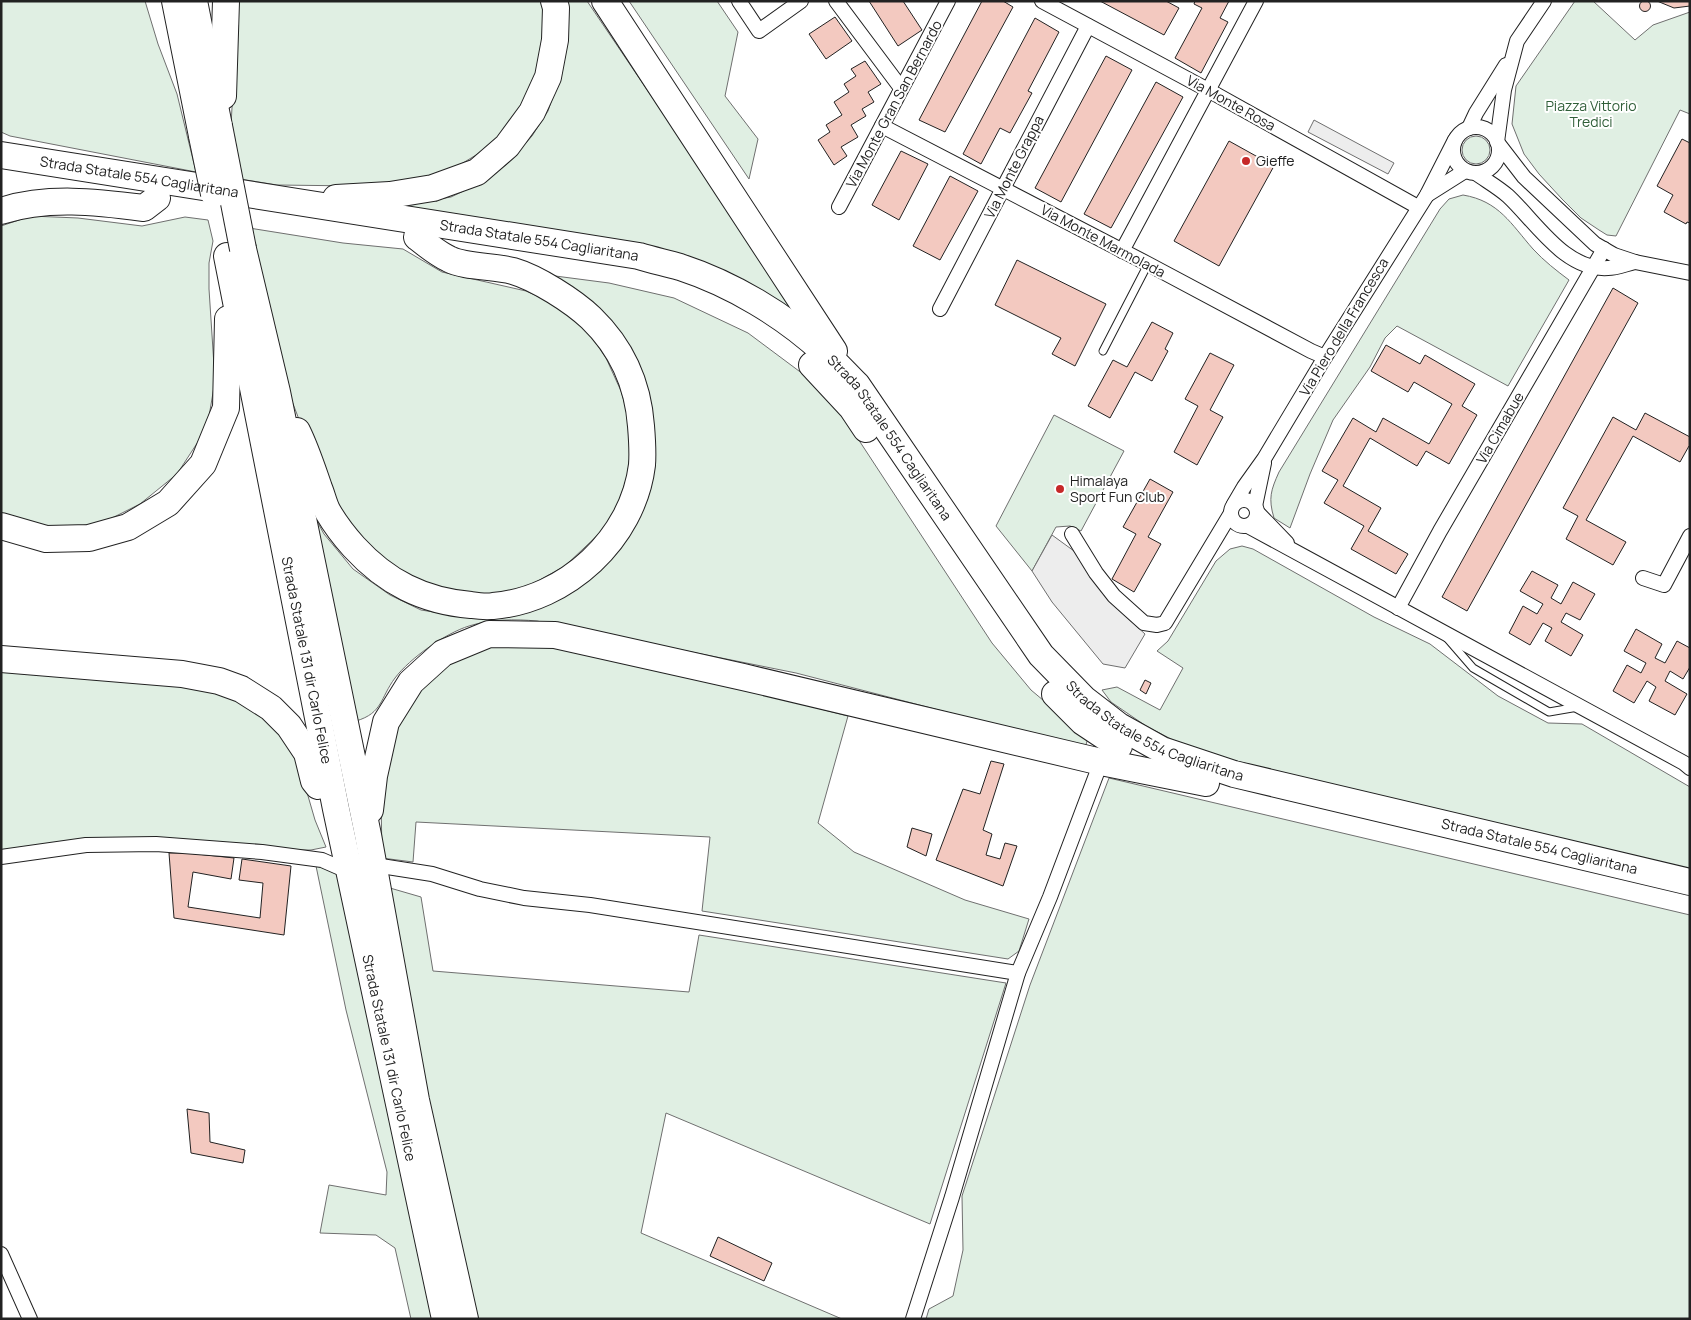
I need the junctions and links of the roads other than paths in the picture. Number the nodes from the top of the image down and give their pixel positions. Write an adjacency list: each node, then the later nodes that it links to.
1 (159, 1): 16 (highway)
2 (175, 1): 16 (highway, Strada Statale 131 dir Carlo Felice)
3 (194, 1): 21 (highway, Strada Statale 131 dir Carlo Felice)
4 (226, 1): 21 (highway)
5 (554, 1): 30 (highway)
6 (605, 1): 45 (highway)
7 (739, 1): 8 (street)
8 (801, 1)
9 (836, 1): 17 (street)
10 (948, 1): 17 (street, Via Monte Gran San Bernardo)
11 (1042, 1): 14 (street, Via Monte Rosa)
12 (1256, 1): 18 (street)
13 (1544, 1): 15 (street, Via Piero della Francesca)
14 (1088, 26): 18 (street, Via Monte Rosa); 27 (street, Via Monte Grappa)
15 (1513, 54): 20 (street, Via Piero della Francesca); 23 (street, Via Piero della Francesca)
16 (190, 79): 21 (highway, Strada Statale 131 dir Carlo Felice)
17 (901, 88): 19 (street, Via Monte Gran San Bernardo)
18 (1208, 90): 32 (street, Via Monte Rosa); 37 (street)
19 (882, 126): 27 (street, Via Monte Marmolada); 31 (street, Via Monte Gran San Bernardo)
20 (1469, 128): 22 (street, Via Piero della Francesca); 23 (street)
21 (211, 131): 35 (highway, Strada Statale 131 dir Carlo Felice, bridge)
22 (1455, 140): 25 (street); 28 (street, Via Piero della Francesca)
23 (1497, 142): 25 (street, Via Piero della Francesca); 36 (street)
24 (1, 155): 30 (highway, Strada Statale 554 Cagliaritana)
25 (1471, 172): 28 (street, Via Piero della Francesca); 40 (street)
26 (1, 173): 29 (highway, Strada Statale 554 Cagliaritana)
27 (1003, 189): 37 (street, Via Monte Marmolada); 42 (street, Via Monte Grappa)
28 (1427, 195): 32 (street, Via Piero della Francesca)
29 (157, 198): 33 (highway); 34 (highway, Strada Statale 554 Cagliaritana)
30 (283, 201): 45 (highway, Strada Statale 554 Cagliaritana)
31 (839, 207)
32 (1418, 207): 44 (street, Via Piero della Francesca)
33 (1, 211)
34 (417, 238): 46 (highway); 63 (highway, Strada Statale 554 Cagliaritana)
35 (234, 248): 46 (highway); 50 (highway); 64 (highway, Strada Statale 131 dir Carlo Felice)
36 (1604, 249): 38 (street); 40 (street, Via Cimabue)
37 (1122, 251): 39 (street, Via Monte Marmolada)
38 (1635, 262): 40 (street); 41 (street)
39 (1148, 264): 43 (lane); 44 (street, Via Monte Marmolada)
40 (1595, 266): 57 (street, Via Cimabue)
41 (1690, 273)
42 (940, 309)
43 (1103, 350)
44 (1325, 357): 47 (street, Via Piero della Francesca)
45 (857, 385): 69 (highway, Strada Statale 554 Cagliaritana)
46 (277, 392): 65 (highway, Strada Statale 131 dir Carlo Felice)
47 (1264, 460): 48 (street, Via Piero della Francesca); 49 (street, Via Piero della Francesca)
48 (1232, 508): 49 (street); 51 (street); 54 (street, Via Piero della Francesca)
49 (1256, 510): 51 (street, Via Piero della Francesca); 55 (street)
50 (1, 526)
51 (1244, 526): 54 (street, Via Piero della Francesca); 55 (street)
52 (1072, 534): 54 (street, Via Piero della Francesca)
53 (1690, 536): 56 (street)
54 (1212, 546)
55 (1295, 551): 57 (street)
56 (1642, 578)
57 (1398, 608): 58 (street)
58 (1441, 630): 60 (street); 60 (lane)
59 (1, 659): 64 (highway)
60 (1581, 707): 61 (street)
61 (1688, 761)
62 (1101, 762): 63 (highway); 65 (highway); 71 (street)
63 (1206, 784): 70 (highway, Strada Statale 554 Cagliaritana)
64 (336, 809): 74 (highway, Strada Statale 131 dir Carlo Felice)
65 (368, 835): 75 (highway, Strada Statale 131 dir Carlo Felice)
66 (1, 857): 67 (street)
67 (338, 866)
68 (381, 866): 71 (street)
69 (1690, 882)
70 (1690, 897)
71 (1018, 973): 76 (street)
72 (1, 1254): 73 (street)
73 (30, 1319)
74 (445, 1319)
75 (465, 1319)
76 (914, 1319)

